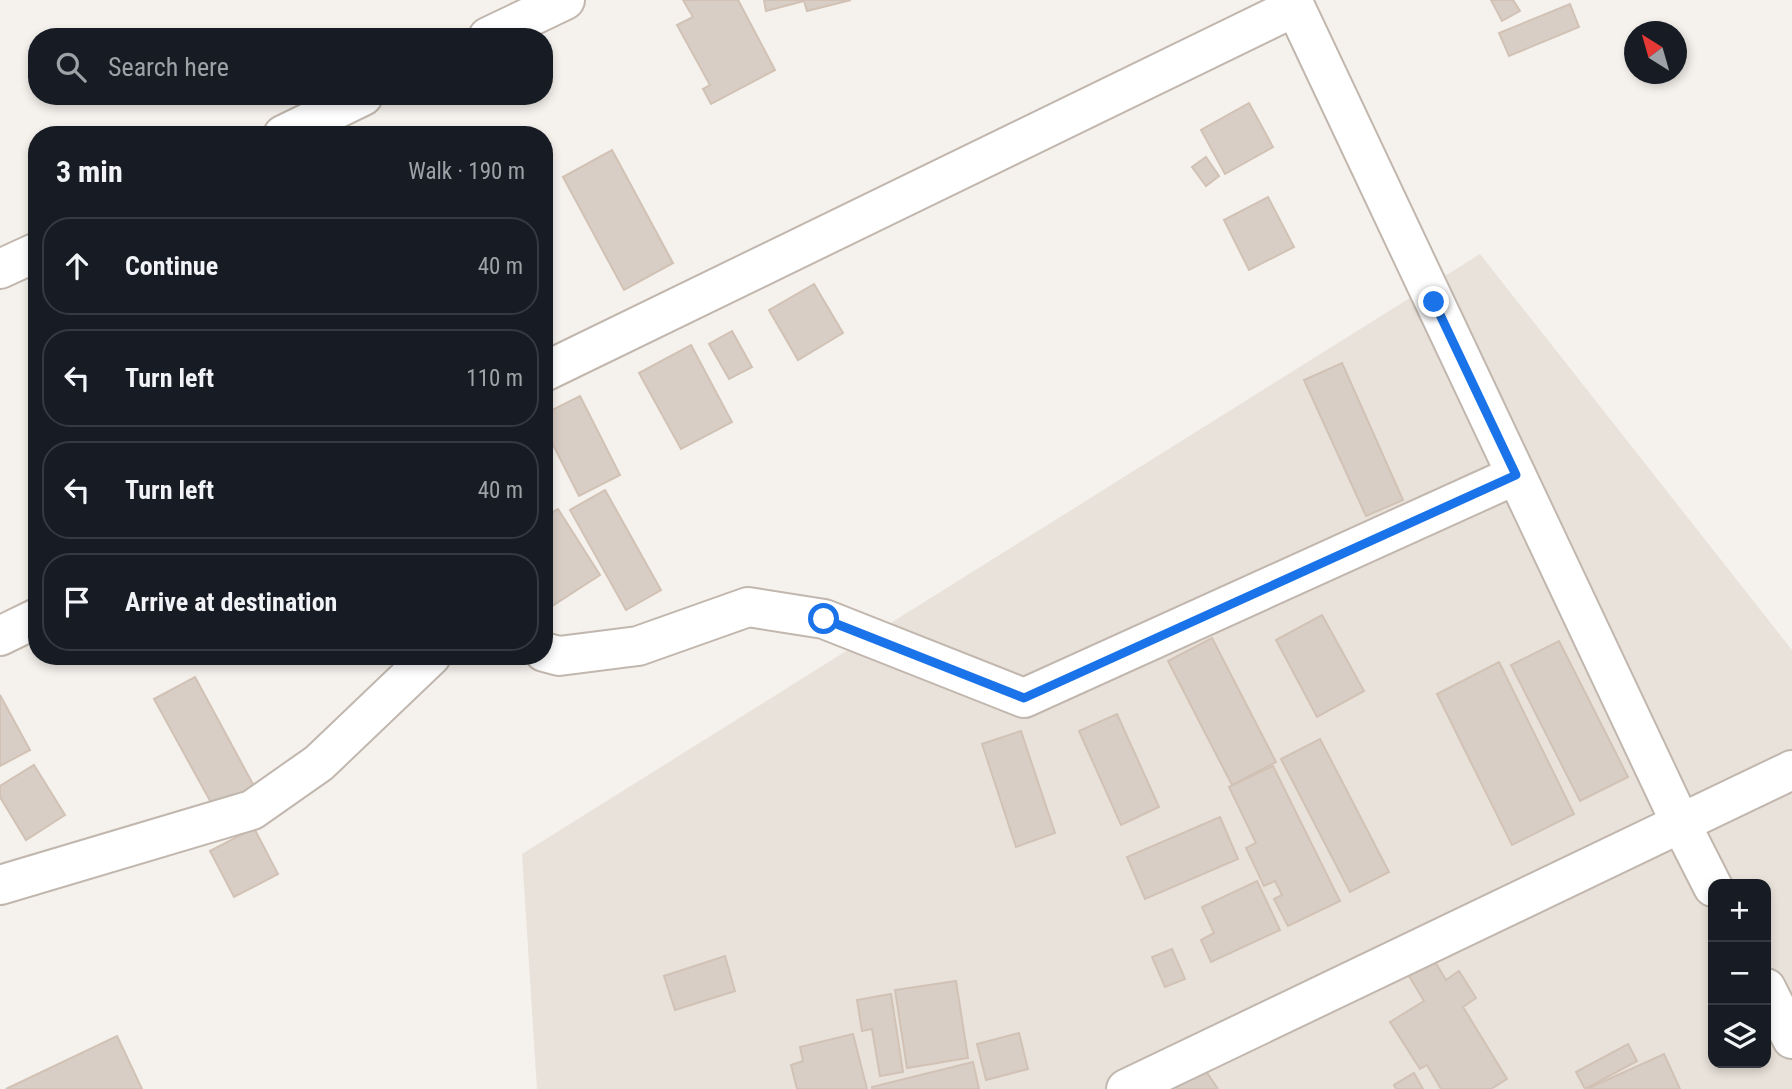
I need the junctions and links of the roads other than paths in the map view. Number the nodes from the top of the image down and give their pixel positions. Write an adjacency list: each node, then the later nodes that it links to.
1 (565, 0): 3 (street)
2 (1293, 4): 8 (street); 9 (street)
3 (507, 28)
4 (345, 105): 5 (street)
5 (301, 126)
6 (28, 256): 7 (street)
7 (0, 270)
8 (553, 368)
9 (1516, 475): 12 (street); 17 (street)
10 (28, 622): 11 (street)
11 (0, 636)
12 (553, 654)
13 (422, 665): 19 (street)
14 (1792, 746): 16 (street)
15 (1792, 770): 16 (street)
16 (1730, 800): 17 (street)
17 (1681, 824): 18 (street); 22 (street)
18 (1709, 879)
19 (0, 885)
20 (1771, 998): 21 (street)
21 (1792, 1039)
22 (1126, 1089)

